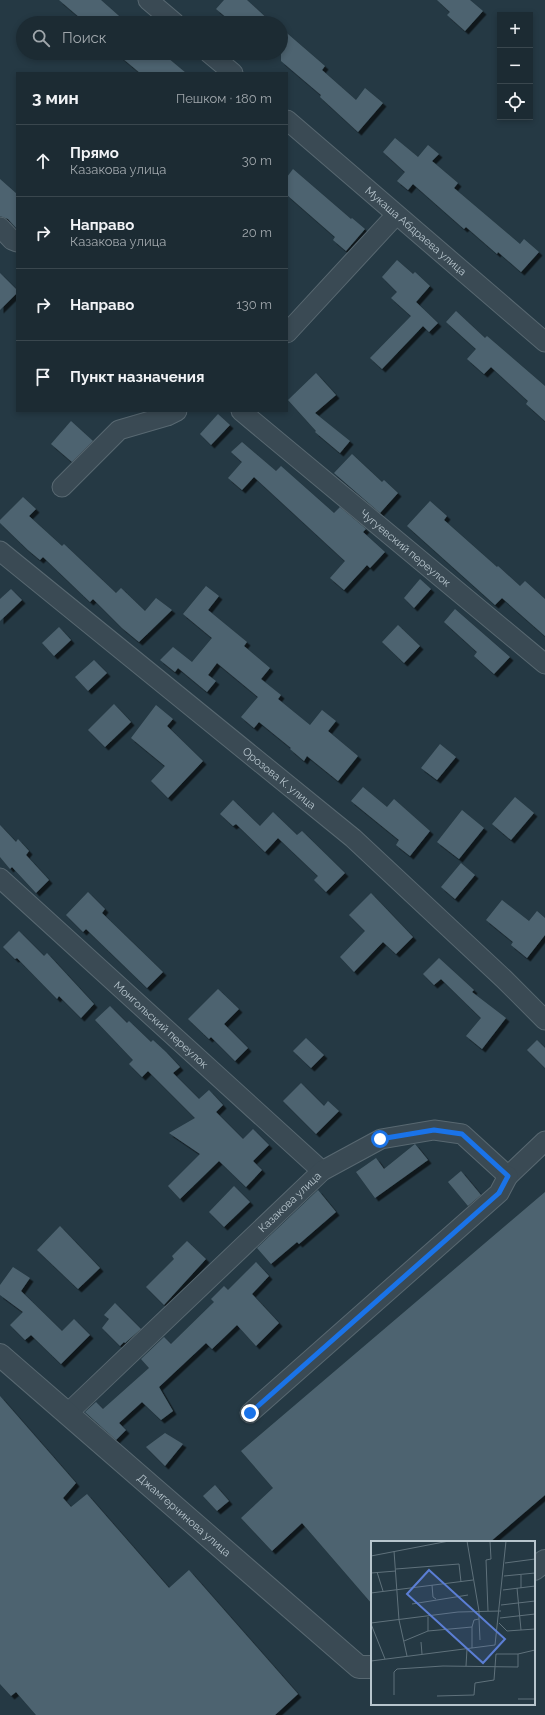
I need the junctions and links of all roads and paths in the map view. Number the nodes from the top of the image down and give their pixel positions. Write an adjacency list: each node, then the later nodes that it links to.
1 (148, 0): 2 (street)
2 (167, 16)
3 (218, 60): 4 (street)
4 (232, 72)
5 (288, 121): 6 (street, Мукаша Абдраева улица)
6 (396, 215): 9 (street); 10 (street, Мукаша Абдраева улица)
7 (0, 227): 8 (street)
8 (16, 242)
9 (288, 332)
10 (545, 342)
11 (175, 412): 15 (street)
12 (242, 412): 14 (street, Чугуевский переулок)
13 (265, 412): 14 (street)
14 (266, 432): 17 (street, Чугуевский переулок)
15 (62, 487)
16 (0, 551): 19 (street, Орозова К. улица)
17 (545, 664)
18 (0, 878): 21 (street, Монгольский переулок)
19 (545, 1020)
20 (545, 1141): 22 (street)
21 (322, 1171): 22 (street, Казакова улица); 24 (street, Казакова улица)
22 (508, 1176): 25 (street)
23 (0, 1355): 24 (street, Джамгерчинова улица)
24 (68, 1413): 28 (street, Джамгерчинова улица)
25 (250, 1413)
26 (545, 1561): 27 (street)
27 (535, 1568)
28 (371, 1667)

